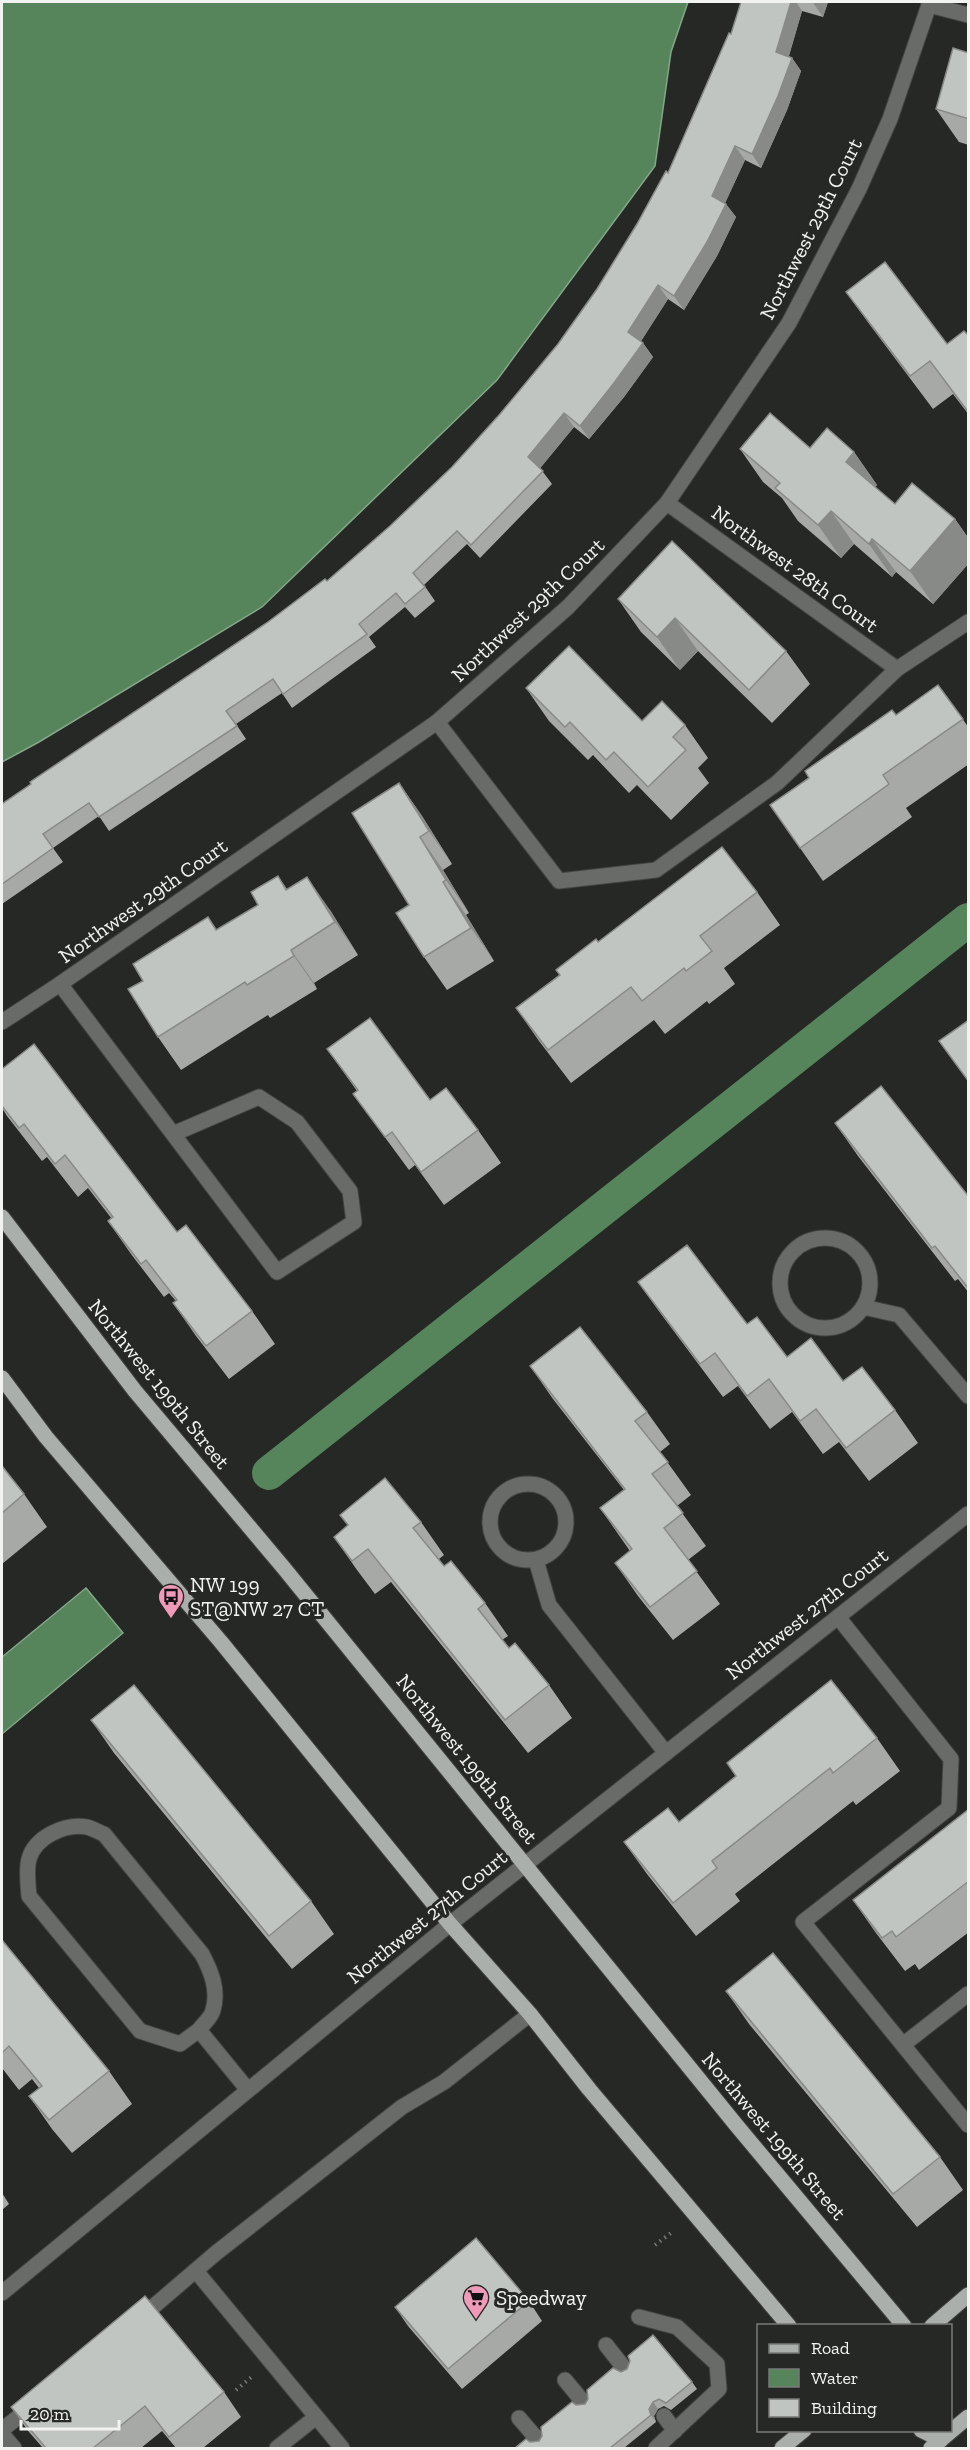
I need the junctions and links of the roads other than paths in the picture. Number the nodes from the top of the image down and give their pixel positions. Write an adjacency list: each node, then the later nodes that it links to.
1 (929, 3): 2 (street); 3 (street, Northwest 29th Court)
2 (969, 15)
3 (667, 503): 5 (street, Northwest 28th Court); 6 (street, Northwest 29th Court)
4 (969, 622): 5 (street)
5 (897, 669): 6 (street)
6 (437, 722): 7 (street, Northwest 29th Court)
7 (60, 984): 8 (street, Northwest 29th Court); 9 (street)
8 (2, 1022)
9 (173, 1134): 9 (street)
10 (2, 1217): 18 (main road, Northwest 199th Street)
11 (863, 1307): 11 (street); 13 (street)
12 (2, 1378): 19 (main road)
13 (969, 1396)
14 (969, 1514): 16 (street, Northwest 27th Court)
15 (536, 1560): 15 (street); 17 (street)
16 (838, 1617): 17 (street, Northwest 27th Court); 23 (street)
17 (666, 1753): 18 (street, Northwest 27th Court)
18 (525, 1864): 19 (street, Northwest 27th Court); 31 (main road, Northwest 199th Street)
19 (450, 1924): 21 (main road); 24 (street, Northwest 27th Court)
20 (969, 1994): 23 (street)
21 (530, 2014): 26 (street); 30 (main road)
22 (199, 2030): 22 (street); 24 (street)
23 (904, 2044): 25 (street)
24 (248, 2090): 27 (street, Northwest 27th Court)
25 (969, 2125)
26 (196, 2271): 33 (street); 40 (street)
27 (2, 2293)
28 (969, 2295): 32 (main road)
29 (639, 2317): 43 (street)
30 (788, 2324)
31 (903, 2324)
32 (933, 2324)
33 (130, 2326)
34 (606, 2345): 35 (street)
35 (625, 2369)
36 (565, 2380): 38 (street)
37 (48, 2393): 44 (street)
38 (584, 2403)
39 (663, 2416): 43 (street)
40 (316, 2417): 52 (street); 53 (street)
41 (969, 2417): 48 (main road)
42 (519, 2418): 49 (street)
43 (675, 2431): 54 (street)
44 (2, 2432): 51 (street)
45 (802, 2432): 55 (main road)
46 (924, 2432): 50 (main road)
47 (952, 2432): 50 (main road)
48 (952, 2432)
49 (538, 2440)
50 (940, 2442)
51 (14, 2448)
52 (277, 2448)
53 (342, 2448)
54 (656, 2448)
55 (782, 2448)

